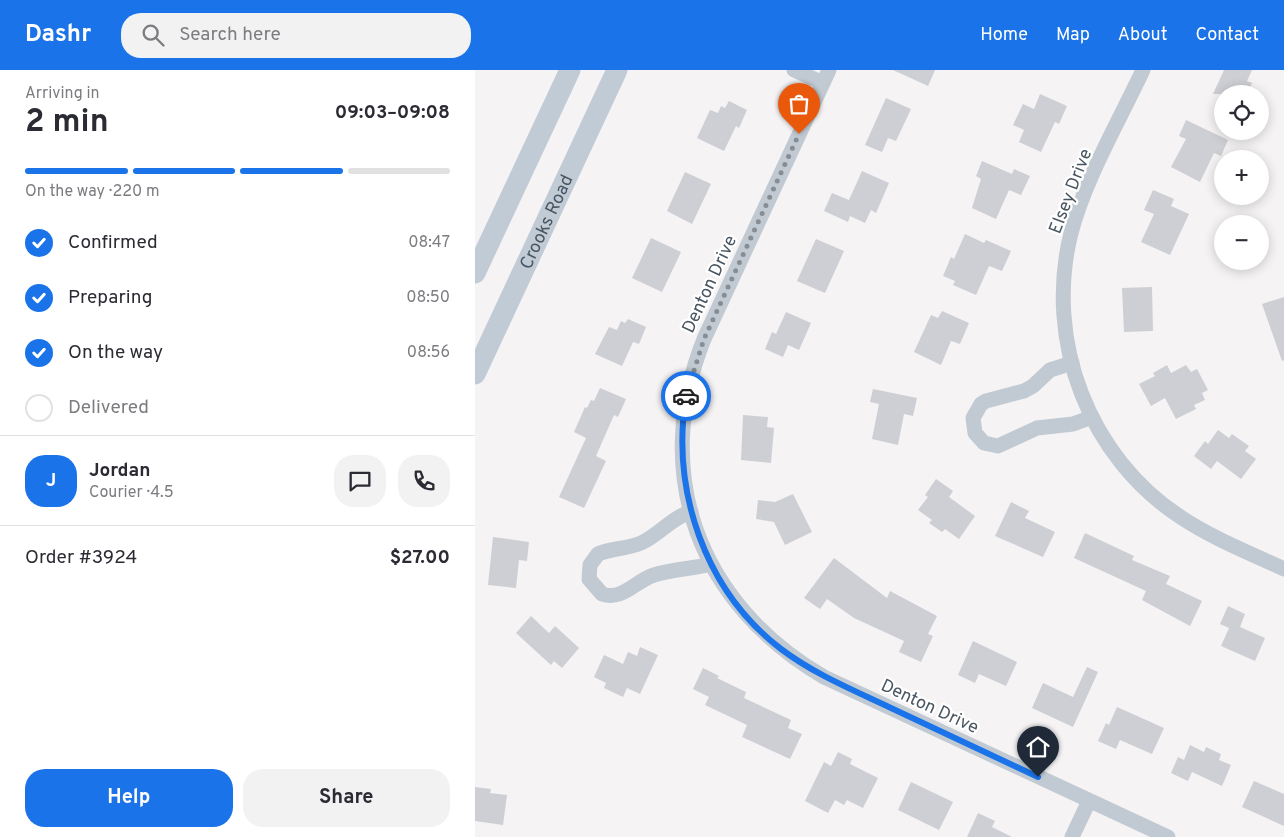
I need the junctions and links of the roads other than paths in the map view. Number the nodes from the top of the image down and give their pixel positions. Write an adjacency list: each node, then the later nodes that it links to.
1 (570, 70): 6 (main road)
2 (617, 70): 8 (main road, Crooks Road)
3 (794, 70): 5 (street)
4 (1143, 70): 7 (street, Elsey Drive)
5 (826, 77): 10 (street, Denton Drive)
6 (475, 274)
7 (1071, 363): 9 (street, Elsey Drive); 9 (street)
8 (475, 374)
9 (1091, 418): 12 (street, Elsey Drive)
10 (691, 512): 11 (street, Denton Drive); 11 (street)
11 (711, 564): 13 (street, Denton Drive)
12 (1284, 569)
13 (1089, 801): 14 (street); 15 (street, Denton Drive)
14 (1072, 837)
15 (1167, 837)

